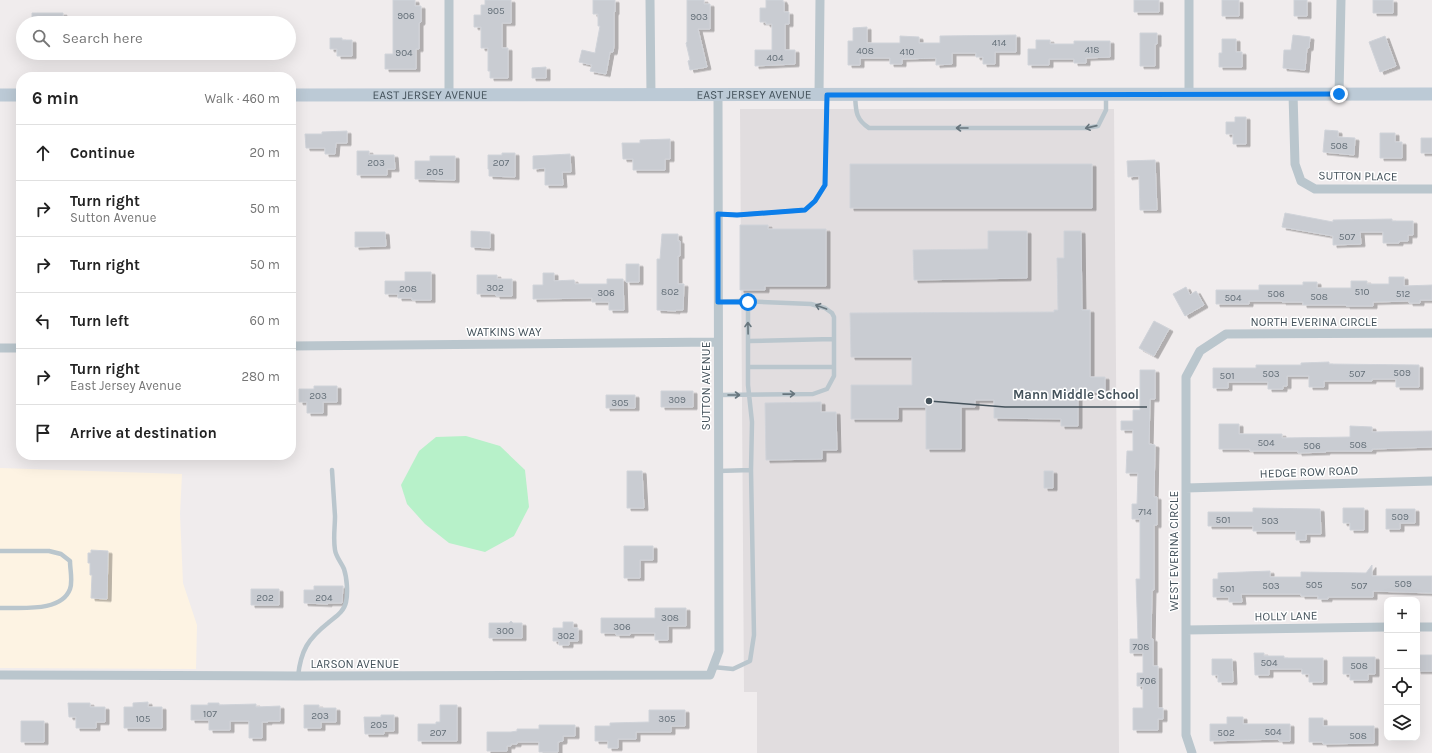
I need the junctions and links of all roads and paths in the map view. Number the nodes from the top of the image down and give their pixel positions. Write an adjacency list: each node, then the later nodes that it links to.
1 (449, 0): 12 (street)
2 (650, 0): 13 (street)
3 (820, 0): 15 (street)
4 (1189, 0): 18 (street)
5 (1341, 0): 7 (street)
6 (1293, 94): 7 (street, EAST JERSEY AVENUE); 18 (street, EAST JERSEY AVENUE); 19 (street, SUTTON PLACE)
7 (1339, 94): 8 (street, EAST JERSEY AVENUE)
8 (1432, 94)
9 (0, 95): 10 (street)
10 (16, 95)
11 (296, 95): 12 (street, EAST JERSEY AVENUE)
12 (449, 95): 13 (street, EAST JERSEY AVENUE)
13 (650, 95): 14 (street, EAST JERSEY AVENUE)
14 (718, 95): 15 (street, EAST JERSEY AVENUE); 20 (street, SUTTON AVENUE)
15 (823, 95): 16 (street, EAST JERSEY AVENUE); 20 (lane)
16 (855, 95): 17 (street, EAST JERSEY AVENUE); 17 (lane, one-way to 16)
17 (1106, 95): 18 (street, EAST JERSEY AVENUE)
18 (1189, 95)
19 (1432, 189)
20 (718, 214): 21 (street, SUTTON AVENUE)
21 (718, 302): 22 (lane); 26 (street, SUTTON AVENUE)
22 (748, 302): 24 (lane, one-way to 22); 25 (lane, one-way to 22)
23 (1432, 333): 30 (street, NORTH EVERINA CIRCLE)
24 (833, 339): 25 (lane); 31 (lane)
25 (749, 341): 32 (lane)
26 (718, 342): 27 (street, WATKINS WAY); 33 (street, SUTTON AVENUE)
27 (296, 346)
28 (0, 348): 29 (street)
29 (16, 348)
30 (1200, 351): 39 (street, WEST EVERINA CIRCLE)
31 (834, 367): 32 (lane); 34 (lane, one-way to 31)
32 (748, 368): 34 (lane)
33 (718, 395): 34 (lane, one-way to 34); 37 (street, SUTTON AVENUE)
34 (750, 395): 36 (lane)
35 (332, 470): 48 (lane)
36 (751, 470): 37 (lane); 46 (lane)
37 (718, 471): 46 (street, SUTTON AVENUE)
38 (1432, 481): 39 (street, HEDGE ROW ROAD)
39 (1186, 488): 45 (street, WEST EVERINA CIRCLE)
40 (0, 551): 41 (lane)
41 (0, 608)
42 (1384, 627): 45 (street, HOLLY LANE)
43 (1420, 627): 44 (street)
44 (1432, 627)
45 (1186, 630): 49 (street, WEST EVERINA CIRCLE)
46 (711, 671): 48 (street, LARSON AVENUE)
47 (0, 675): 48 (street, LARSON AVENUE)
48 (298, 676)
49 (1192, 753)

